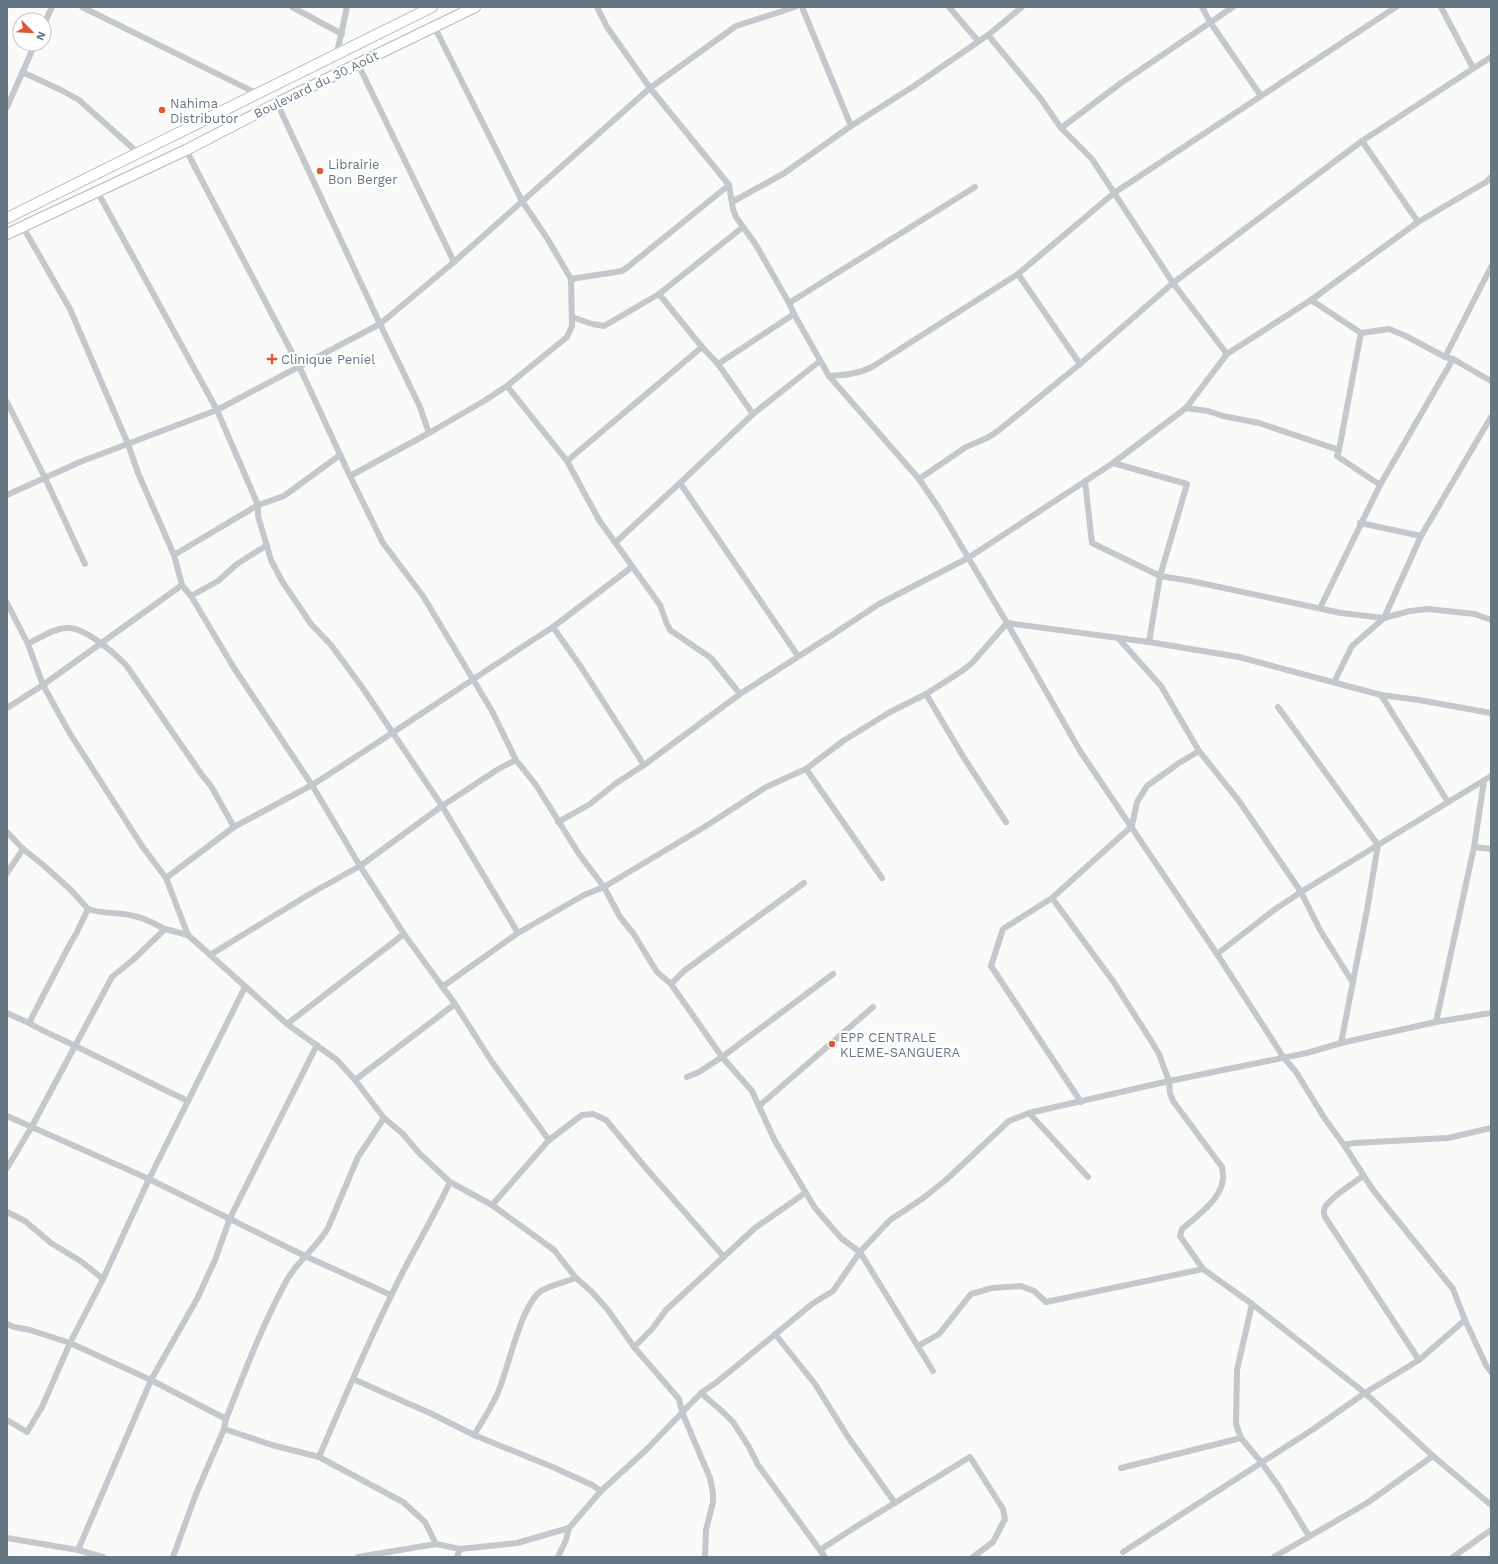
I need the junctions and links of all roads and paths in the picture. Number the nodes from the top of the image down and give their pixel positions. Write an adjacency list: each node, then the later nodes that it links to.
1 (82, 7): 27 (street)
2 (292, 7): 17 (street)
3 (347, 7): 17 (street)
4 (432, 7): 21 (highway, Boulevard du 30 Août)
5 (474, 7): 16 (highway, Boulevard du 30 Août)
6 (597, 7): 26 (street)
7 (795, 7): 26 (street)
8 (802, 7): 31 (street)
9 (949, 7): 19 (street)
10 (1022, 7): 18 (street)
11 (1202, 7): 15 (street)
12 (1232, 7): 15 (street)
13 (1396, 7): 28 (street)
14 (1441, 7): 24 (street)
15 (1210, 22): 28 (street); 32 (street)
16 (434, 26): 23 (highway, Boulevard du 30 Août); 42 (street)
17 (342, 34): 21 (street)
18 (988, 35): 19 (street); 32 (street)
19 (978, 41): 31 (street)
20 (31, 52): 25 (street)
21 (337, 53): 27 (highway, Boulevard du 30 Août)
22 (1491, 57): 24 (street)
23 (358, 64): 29 (highway, Boulevard du 30 Août); 49 (street)
24 (1473, 68): 33 (street)
25 (22, 72): 30 (street); 35 (street)
26 (650, 88): 38 (street); 42 (street)
27 (258, 94): 35 (highway, Boulevard du 30 Août)
28 (1261, 96): 41 (street)
29 (277, 103): 34 (highway, Boulevard du 30 Août); 59 (street)
30 (7, 108)
31 (851, 126): 43 (street)
32 (1061, 128): 41 (street)
33 (1362, 140): 45 (street); 53 (street)
34 (186, 150): 40 (highway, Boulevard du 30 Août); 68 (street)
35 (137, 152): 44 (highway, Boulevard du 30 Août)
36 (1491, 177): 37 (street)
37 (1488, 184): 45 (street)
38 (729, 185): 43 (street); 52 (street)
39 (975, 187): 56 (street)
40 (97, 191): 46 (highway, Boulevard du 30 Août); 74 (street)
41 (1114, 193): 51 (street); 53 (street)
42 (522, 201): 49 (street); 52 (street)
43 (732, 202): 47 (street)
44 (7, 218)
45 (1418, 222): 55 (street)
46 (22, 227): 48 (highway, Boulevard du 30 Août); 78 (street)
47 (743, 227): 54 (street); 56 (street)
48 (7, 234)
49 (454, 262): 59 (street)
50 (1491, 267): 63 (street)
51 (1018, 274): 67 (street); 69 (street)
52 (571, 279): 58 (street)
53 (1173, 283): 62 (street); 67 (street)
54 (659, 294): 58 (street); 61 (street)
55 (1311, 300): 60 (street); 62 (street)
56 (789, 302): 57 (street)
57 (794, 314): 65 (street); 66 (street)
58 (572, 317): 71 (street)
59 (380, 324): 68 (street); 77 (street)
60 (1361, 333): 63 (street); 79 (street)
61 (702, 347): 66 (street); 81 (street)
62 (1227, 354): 73 (street)
63 (1445, 357): 64 (street)
64 (1453, 359): 70 (street); 88 (street)
65 (820, 361): 69 (street); 75 (street)
66 (718, 364): 75 (street)
67 (1080, 364): 85 (street)
68 (299, 366): 74 (street); 80 (street)
69 (829, 376): 85 (street)
70 (1491, 381)
71 (507, 386): 77 (street); 81 (street)
72 (7, 402): 84 (street)
73 (1186, 408): 79 (street); 82 (street)
74 (217, 410): 78 (street); 90 (street)
75 (754, 414): 87 (street)
76 (1491, 417): 92 (street)
77 (429, 433): 83 (street)
78 (128, 444): 84 (street); 95 (street)
79 (1339, 450): 88 (street)
80 (340, 455): 83 (street); 90 (street)
81 (567, 461): 93 (street)
82 (1113, 463): 86 (street); 99 (street)
83 (350, 476): 113 (street)
84 (45, 478): 89 (street); 97 (street)
85 (919, 479): 96 (street)
86 (1085, 481): 96 (street); 99 (street)
87 (680, 483): 93 (street); 112 (street)
88 (1380, 485): 91 (street)
89 (7, 495)
90 (258, 505): 94 (street); 95 (street)
91 (1360, 523): 92 (street); 103 (street)
92 (1422, 536): 104 (street)
93 (616, 542): 98 (street)
94 (267, 545): 101 (street); 122 (street)
95 (174, 555): 100 (street)
96 (968, 558): 106 (street); 112 (street)
97 (85, 564)
98 (632, 568): 107 (street); 116 (street)
99 (1160, 576): 103 (street); 109 (street)
100 (182, 585): 101 (street); 110 (street)
101 (190, 596): 129 (street)
102 (7, 603): 111 (street)
103 (1320, 608): 104 (street)
104 (1384, 618): 105 (street); 114 (street)
105 (1491, 620)
106 (1007, 623): 108 (street); 117 (street); 134 (street)
107 (553, 627): 113 (street); 125 (street)
108 (1118, 638): 109 (street); 123 (street)
109 (1149, 642): 114 (street)
110 (100, 643): 111 (street); 115 (street); 135 (street)
111 (28, 644): 115 (street)
112 (798, 656): 116 (street)
113 (472, 679): 122 (street); 124 (street)
114 (1334, 682): 118 (street)
115 (43, 685): 120 (street); 143 (street)
116 (740, 694): 125 (street)
117 (926, 694): 126 (street); 133 (street)
118 (1381, 695): 121 (street); 130 (street)
119 (1278, 707): 137 (street)
120 (7, 708)
121 (1491, 712)
122 (393, 734): 129 (street); 131 (street)
123 (1199, 751): 134 (street); 147 (street)
124 (516, 760): 131 (street); 132 (street)
125 (644, 765): 132 (street)
126 (806, 769): 144 (street); 146 (street)
127 (1491, 776): 128 (street)
128 (1484, 781): 130 (street); 138 (street)
129 (312, 785): 135 (street); 141 (street)
130 (1448, 802): 137 (street)
131 (442, 806): 141 (street); 151 (street)
132 (558, 822): 146 (street)
133 (1006, 822)
134 (1132, 826): 148 (street); 154 (street)
135 (234, 827): 143 (street)
136 (7, 832): 139 (street)
137 (1378, 845): 147 (street); 157 (street)
138 (1474, 847): 140 (street); 165 (street)
139 (23, 849): 142 (street); 149 (street)
140 (1491, 849)
141 (360, 866): 152 (street); 155 (street)
142 (7, 873)
143 (166, 878): 153 (street)
144 (882, 878)
145 (804, 883): 158 (street)
146 (604, 887): 151 (street); 158 (street)
147 (1301, 892): 154 (street); 157 (street)
148 (1052, 898): 175 (street); 177 (street)
149 (88, 909): 150 (street); 166 (street)
150 (165, 929): 153 (street); 169 (street)
151 (518, 933): 160 (street)
152 (404, 934): 160 (street); 167 (street)
153 (188, 935): 155 (street)
154 (1217, 954): 172 (street)
155 (210, 955): 159 (street)
156 (833, 974): 171 (street)
157 (1352, 983): 168 (street)
158 (671, 984): 171 (street)
159 (245, 987): 167 (street); 176 (street)
160 (442, 987): 161 (street)
161 (455, 1004): 174 (street); 184 (street)
162 (874, 1007): 178 (street)
163 (7, 1013): 166 (street)
164 (1491, 1013): 165 (street)
165 (1436, 1022): 168 (street)
166 (29, 1023): 169 (street)
167 (287, 1024): 170 (street)
168 (1341, 1043): 172 (street)
169 (75, 1045): 176 (street); 182 (street)
170 (317, 1045): 174 (street); 194 (street)
171 (722, 1056): 173 (street); 178 (street)
172 (1284, 1058): 175 (street); 185 (street)
173 (687, 1077)
174 (355, 1080): 181 (street)
175 (1169, 1081): 177 (street); 198 (street)
176 (188, 1101): 189 (street)
177 (1081, 1102): 179 (street)
178 (759, 1106): 191 (street)
179 (1029, 1113): 188 (street); 195 (street)
180 (7, 1116): 182 (street)
181 (384, 1118): 190 (street); 196 (street)
182 (31, 1128): 186 (street); 189 (street)
183 (1491, 1128): 185 (street)
184 (548, 1140): 192 (street); 197 (street)
185 (1344, 1145): 187 (street)
186 (7, 1168)
187 (1362, 1176): 203 (street); 209 (street)
188 (1088, 1177)
189 (149, 1179): 194 (street); 200 (street)
190 (450, 1182): 192 (street); 201 (street)
191 (805, 1192): 195 (street); 197 (street)
192 (492, 1205): 199 (street)
193 (7, 1212): 200 (street)
194 (230, 1218): 196 (street); 213 (street)
195 (860, 1252): 205 (street); 207 (street)
196 (305, 1256): 201 (street); 217 (street)
197 (724, 1257): 208 (street)
198 (1203, 1269): 202 (street); 207 (street)
199 (576, 1278): 208 (street); 220 (street)
200 (102, 1279): 206 (street)
201 (391, 1295): 212 (street)
202 (1252, 1304): 215 (street); 221 (street)
203 (1465, 1320): 209 (street); 211 (street)
204 (7, 1324): 206 (street)
205 (775, 1334): 214 (street); 227 (street)
206 (70, 1343): 213 (street); 218 (street)
207 (918, 1346): 210 (street)
208 (634, 1347): 216 (street)
209 (1419, 1360): 215 (street)
210 (933, 1371)
211 (1491, 1372)
212 (353, 1379): 220 (street); 223 (street)
213 (151, 1380): 217 (street); 235 (street)
214 (701, 1393): 216 (street); 236 (street)
215 (1365, 1393): 222 (street); 224 (street)
216 (682, 1412): 226 (street); 243 (street)
217 (226, 1419): 219 (street)
218 (7, 1420)
219 (224, 1429): 223 (street); 239 (street)
220 (474, 1435): 226 (street)
221 (1241, 1438): 224 (street); 225 (street)
222 (1433, 1456): 228 (street); 231 (street)
223 (320, 1457): 233 (street)
224 (1261, 1462): 231 (street); 237 (street)
225 (1121, 1468)
226 (601, 1491): 229 (street)
227 (895, 1503): 236 (street); 245 (street)
228 (1491, 1504)
229 (569, 1528): 234 (street); 242 (street)
230 (1491, 1530): 247 (street)
231 (1309, 1536): 246 (street)
232 (7, 1538): 235 (street)
233 (436, 1544): 234 (street); 240 (street)
234 (460, 1549): 241 (street)
235 (78, 1550): 238 (street)
236 (820, 1550): 244 (street)
237 (1123, 1552)
238 (103, 1557)
239 (173, 1557)
240 (358, 1557)
241 (457, 1557)
242 (558, 1557)
243 (705, 1557)
244 (825, 1557)
245 (973, 1557)
246 (1274, 1557)
247 (1453, 1557)

